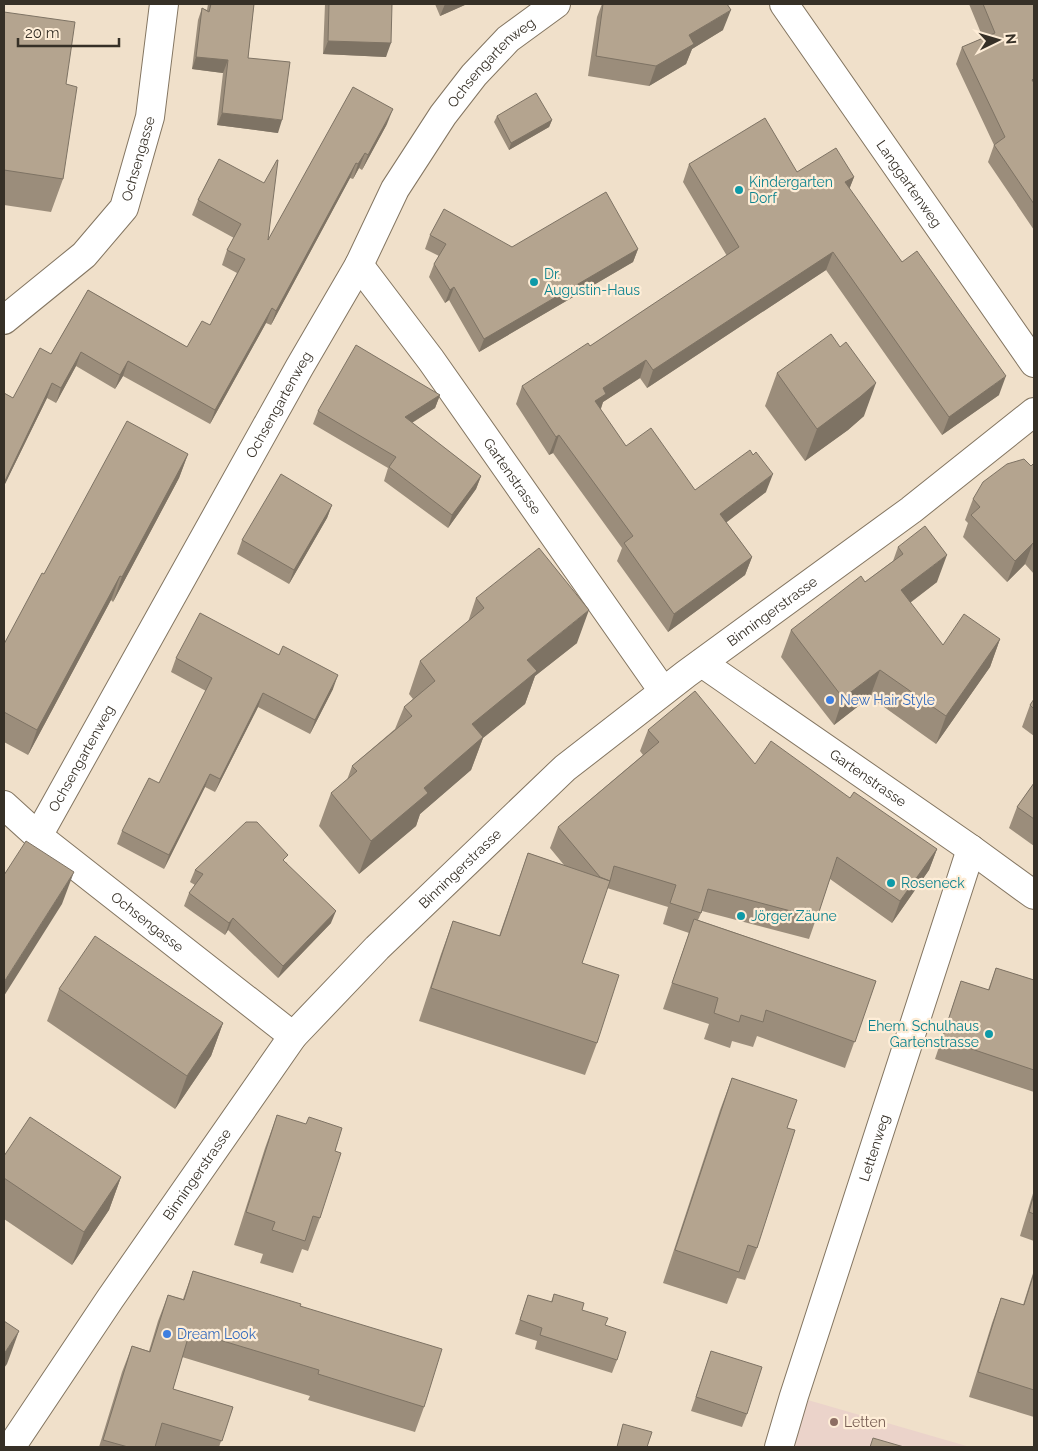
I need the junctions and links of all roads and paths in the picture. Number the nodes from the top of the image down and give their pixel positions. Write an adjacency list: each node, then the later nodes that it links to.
1 (164, 4): 5 (street, Ochsengasse)
2 (556, 4): 4 (street, Ochsengartenweg)
3 (784, 4): 6 (street, Langgartenweg)
4 (359, 265): 9 (street, Gartenstrasse); 11 (street, Ochsengartenweg)
5 (4, 320)
6 (1034, 363)
7 (1034, 412): 8 (street, Binningerstrasse)
8 (702, 663): 9 (street, Binningerstrasse); 12 (street, Gartenstrasse)
9 (663, 692): 14 (street, Binningerstrasse)
10 (4, 805): 11 (street, Ochsengasse)
11 (38, 836): 14 (street, Ochsengasse)
12 (971, 849): 13 (street, Gartenstrasse); 16 (street, Lettenweg)
13 (1034, 895)
14 (293, 1036): 15 (street, Binningerstrasse)
15 (11, 1447)
16 (779, 1447)

